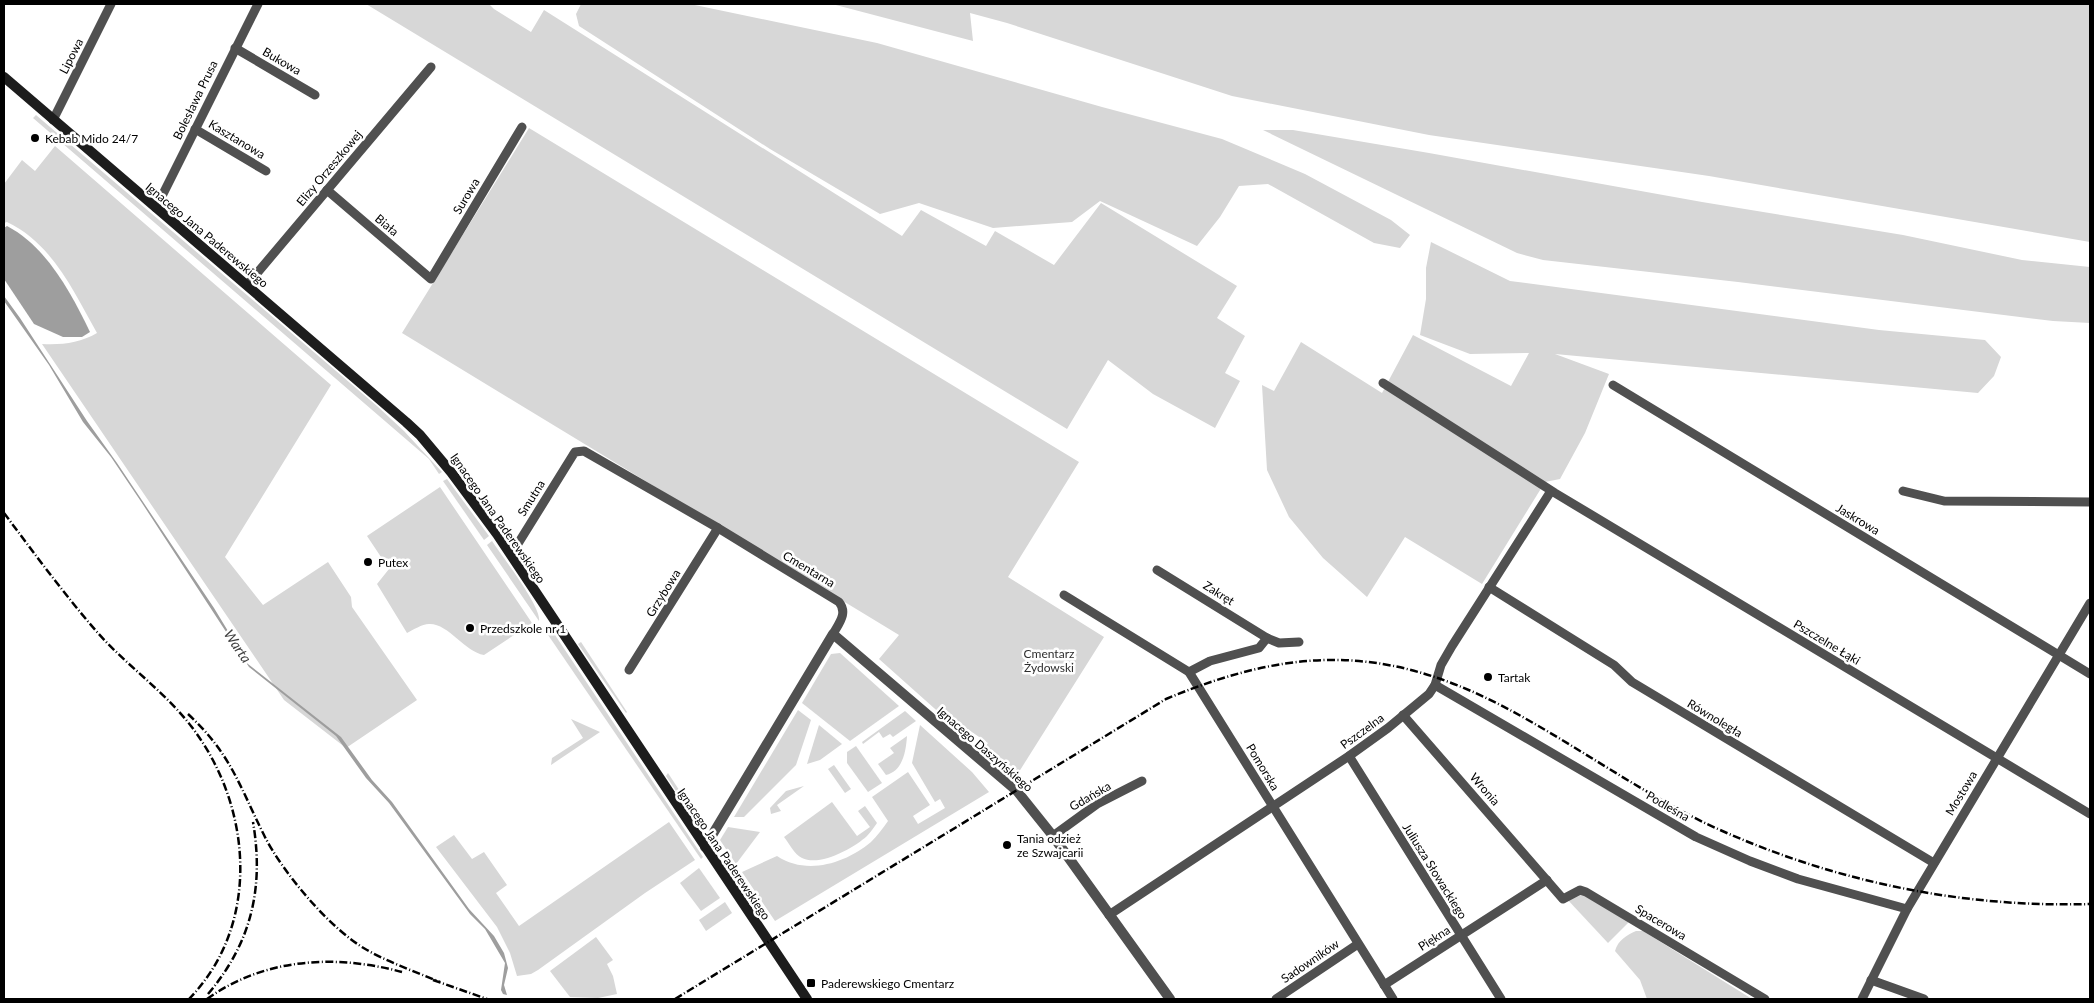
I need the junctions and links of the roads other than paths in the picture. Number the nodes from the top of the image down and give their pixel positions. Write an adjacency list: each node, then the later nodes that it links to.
1 (112, 4): 7 (street, Lipowa)
2 (258, 4): 3 (street, Bolesława Prusa)
3 (235, 48): 6 (street, Bukowa); 9 (street, Bolesława Prusa)
4 (431, 67): 11 (street, Elizy Orzeszkowej)
5 (4, 77): 7 (main road, Ignacego Jana Paderewskiego)
6 (315, 95)
7 (53, 120): 12 (main road, Ignacego Jana Paderewskiego)
8 (522, 127): 13 (street, Surowa)
9 (195, 129): 10 (street, Kasztanowa); 12 (street, Bolesława Prusa)
10 (266, 171)
11 (327, 190): 13 (street, Biała); 14 (street, Elizy Orzeszkowej)
12 (156, 208): 14 (main road, Ignacego Jana Paderewskiego)
13 (431, 279)
14 (247, 285): 22 (main road, Ignacego Jana Paderewskiego)
15 (1383, 383): 18 (street, Pszczelne Łąki)
16 (1614, 385): 30 (street, Jaskrowa)
17 (573, 455): 21 (street, Cmentarna); 22 (street, Smutna)
18 (1551, 491): 24 (street, Pszczelna); 37 (street, Pszczelne Łąki)
19 (1903, 491): 20 (street)
20 (2090, 502)
21 (718, 528): 27 (street, Cmentarna); 31 (street, Grzybowa)
22 (510, 555): 42 (main road, Ignacego Jana Paderewskiego)
23 (1158, 570): 28 (street, Zakręt)
24 (1489, 587): 34 (street, Pszczelna); 43 (street, Równoległa)
25 (1064, 595): 32 (street, Pomorska)
26 (2090, 603): 30 (street, Mostowa)
27 (833, 634): 41 (street, Ignacego Daszyńskiego); 42 (street, Cmentarna)
28 (1267, 638): 29 (street, Zakręt); 32 (street)
29 (1299, 642)
30 (2059, 656): 33 (street, Jaskrowa); 37 (street, Mostowa)
31 (629, 670)
32 (1189, 672): 39 (street, Pomorska)
33 (2090, 674)
34 (1435, 685): 35 (street, Pszczelna); 45 (street, Podleśna)
35 (1403, 715): 36 (street, Pszczelna); 44 (street, Wronia)
36 (1349, 756): 39 (street, Pszczelna); 47 (street, Juliusza Słowackiego)
37 (1997, 757): 40 (street, Pszczelne Łąki); 43 (street, Mostowa)
38 (1142, 781): 41 (street, Gdańska)
39 (1272, 806): 46 (street, Pszczelna); 48 (street, Pomorska)
40 (2090, 814)
41 (1053, 836): 46 (street, Ignacego Daszyńskiego)
42 (705, 847): 51 (main road, Ignacego Jana Paderewskiego)
43 (1934, 863): 45 (street, Mostowa)
44 (1547, 880): 47 (street, Piękna); 56 (street, Spacerowa)
45 (1907, 909): 49 (street, Mostowa)
46 (1109, 915): 52 (street, Ignacego Daszyńskiego)
47 (1461, 935): 50 (street, Piękna); 55 (street, Juliusza Słowackiego)
48 (1358, 944): 50 (street, Pomorska); 53 (street, Sadowników)
49 (1871, 980): 57 (street, Mostowa); 58 (street)
50 (1384, 985): 54 (street, Pomorska)
51 (807, 999)
52 (1170, 999)
53 (1276, 999)
54 (1393, 999)
55 (1501, 999)
56 (1765, 999)
57 (1862, 999)
58 (1924, 999)

